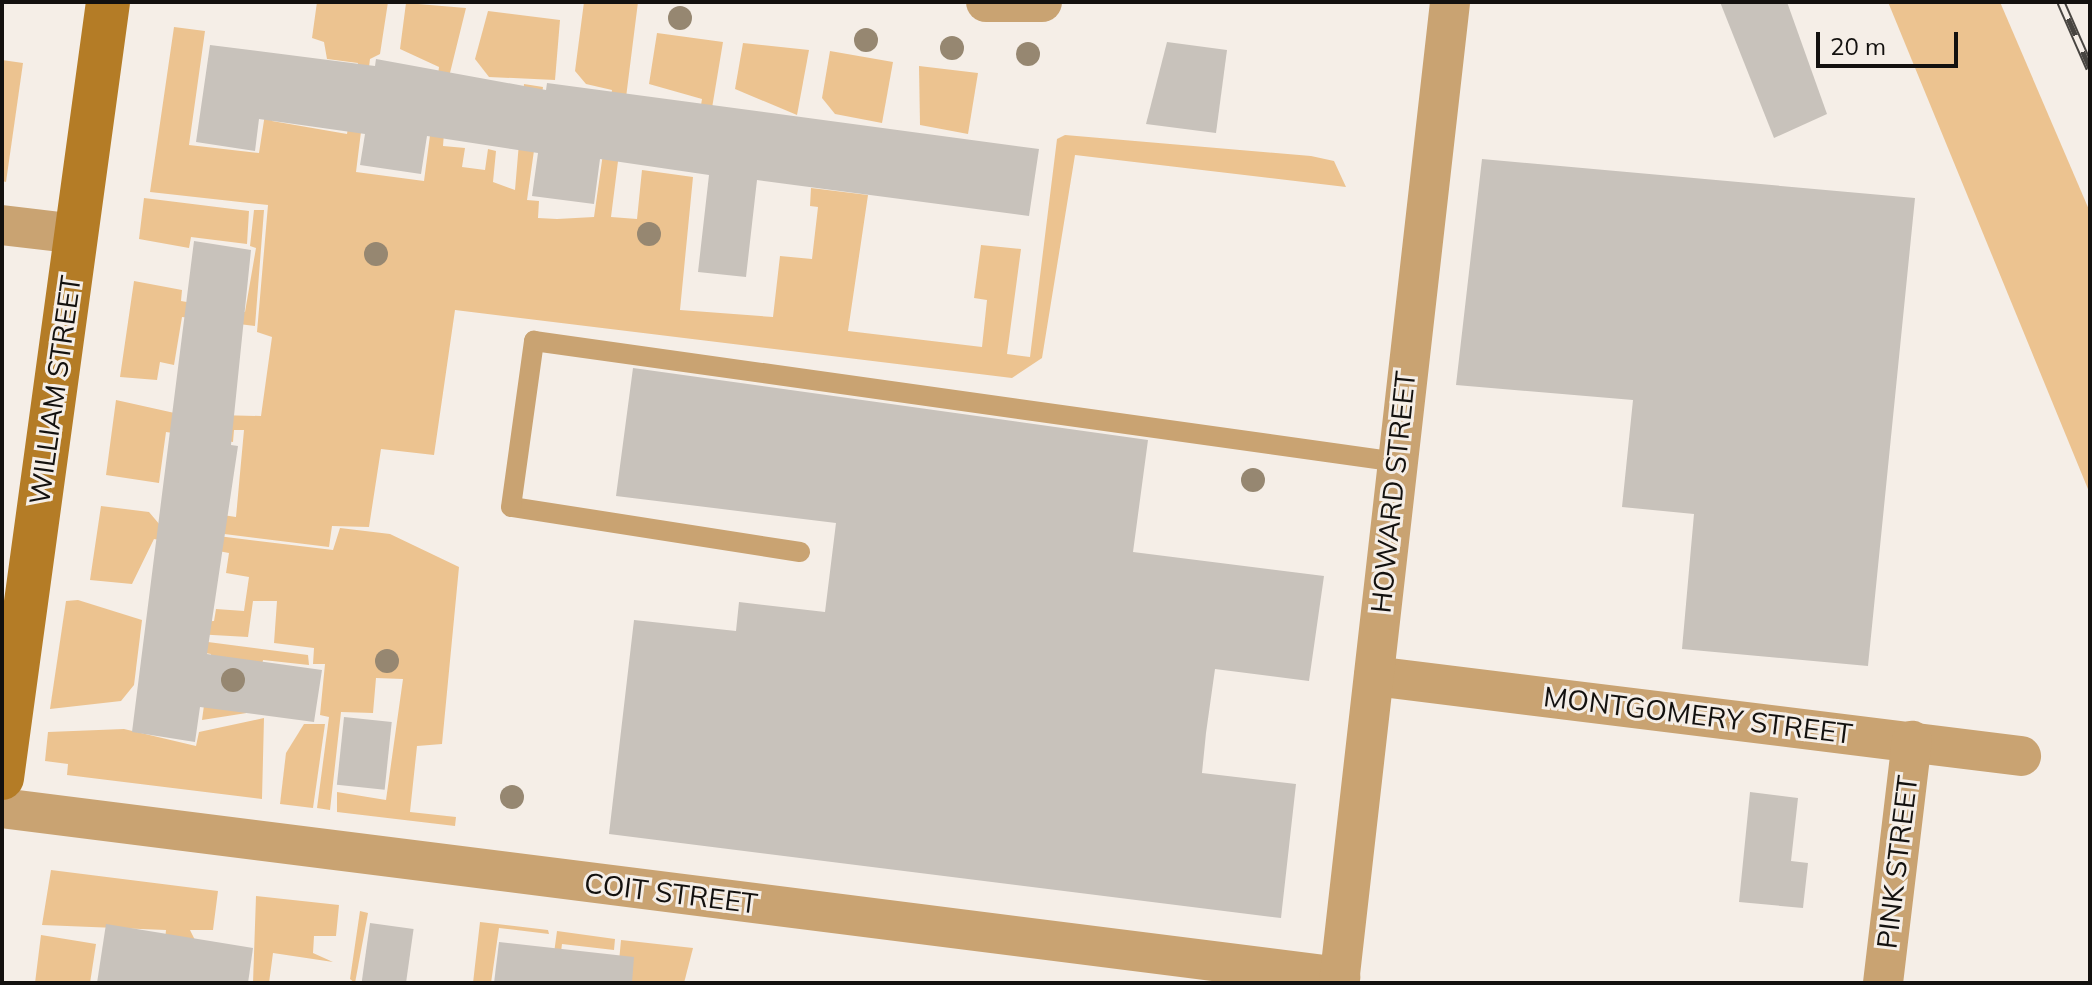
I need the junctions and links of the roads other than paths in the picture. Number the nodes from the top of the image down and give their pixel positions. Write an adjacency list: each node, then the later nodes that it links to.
1 (108, 2): 6 (main road, WILLIAM STREET)
2 (986, 2): 3 (street)
3 (1042, 2)
4 (1450, 2): 7 (street, HOWARD STREET)
5 (2, 225): 6 (street)
6 (77, 234): 12 (main road, WILLIAM STREET)
7 (1397, 462): 8 (lane); 9 (street, HOWARD STREET)
8 (800, 552)
9 (1374, 676): 10 (street, MONTGOMERY STREET); 14 (street, HOWARD STREET)
10 (1912, 741): 11 (street, MONTGOMERY STREET); 15 (street, PINK STREET)
11 (2021, 756)
12 (2, 778)
13 (2, 808): 14 (street, COIT STREET)
14 (1339, 980)
15 (1883, 983)

